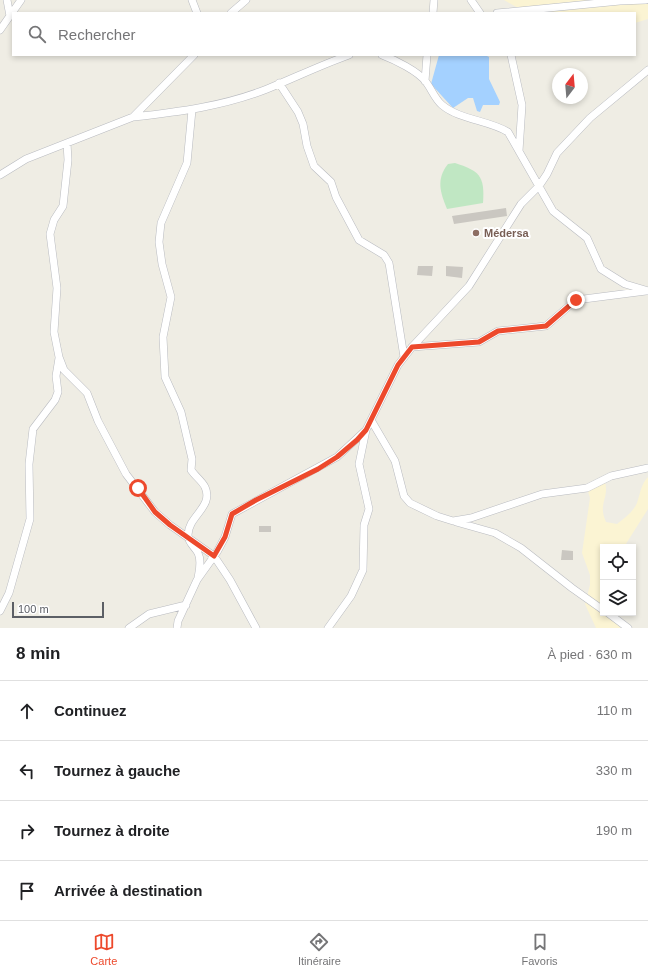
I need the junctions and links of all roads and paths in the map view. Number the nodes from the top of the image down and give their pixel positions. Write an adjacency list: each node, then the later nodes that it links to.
1 (7, 0): 15 (street)
2 (21, 0): 8 (street)
3 (192, 0): 9 (street)
4 (246, 0): 10 (street)
5 (434, 0): 11 (street)
6 (471, 0): 12 (street)
7 (646, 0): 13 (street)
8 (13, 12)
9 (197, 12)
10 (232, 12)
11 (432, 12)
12 (479, 12)
13 (506, 12)
14 (12, 13): 15 (street)
15 (10, 16): 16 (street)
16 (0, 30)
17 (193, 56): 26 (street)
18 (346, 56): 24 (street)
19 (384, 56): 23 (street)
20 (427, 56): 23 (street)
21 (511, 56): 28 (street)
22 (648, 70): 30 (street)
23 (425, 81): 28 (street)
24 (279, 83): 25 (street); 33 (street)
25 (192, 110): 26 (street); 38 (street)
26 (133, 117): 27 (street)
27 (67, 143): 29 (street); 32 (street)
28 (519, 151): 30 (street)
29 (0, 175)
30 (539, 186): 31 (street); 31 (street)
31 (412, 347): 33 (street)
32 (59, 357): 38 (street); 43 (street)
33 (404, 357): 34 (street)
34 (371, 420): 35 (street); 37 (street)
35 (366, 430): 39 (street); 48 (street)
36 (648, 468): 37 (street)
37 (452, 521): 42 (street)
38 (188, 537): 39 (street); 40 (street)
39 (214, 556): 40 (street); 47 (street)
40 (197, 580): 41 (street)
41 (186, 605): 45 (street); 46 (street)
42 (600, 608)
43 (0, 611)
44 (612, 616): 49 (street)
45 (129, 628)
46 (177, 628)
47 (256, 628)
48 (328, 628)
49 (628, 628)

